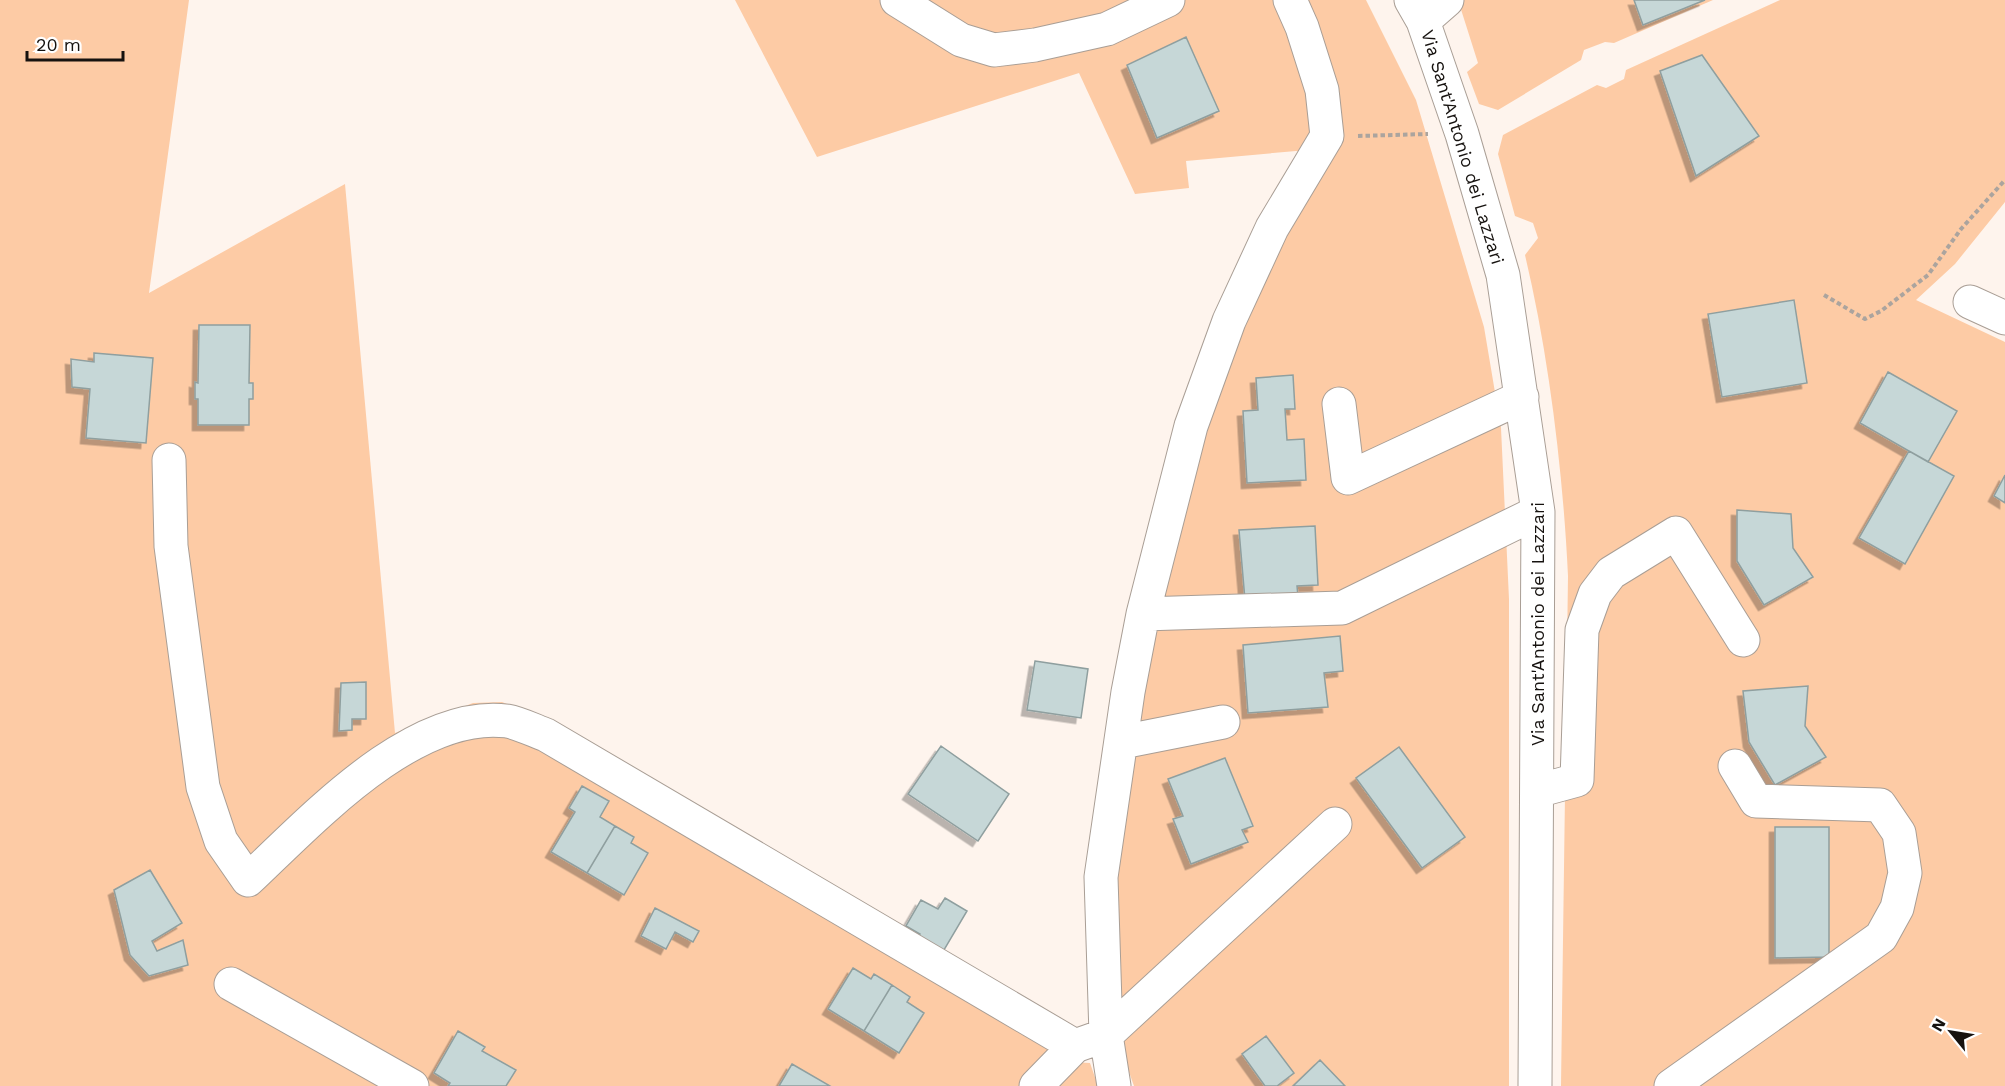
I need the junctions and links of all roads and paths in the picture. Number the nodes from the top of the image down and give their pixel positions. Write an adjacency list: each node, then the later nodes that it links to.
1 (897, 0): 2 (street)
2 (1168, 0)
3 (1290, 0): 6 (street)
4 (1427, 7): 5 (street, Via Sant'Antonio dei Lazzari)
5 (1462, 134): 6 (path); 11 (street, Via Sant'Antonio dei Lazzari)
6 (1327, 136): 15 (street)
7 (2005, 180): 8 (path)
8 (1824, 295)
9 (1970, 302): 10 (street)
10 (2005, 318)
11 (1522, 397): 12 (street); 14 (street, Via Sant'Antonio dei Lazzari)
12 (1339, 404)
13 (169, 460): 24 (street)
14 (1538, 512): 15 (street); 20 (street, Via Sant'Antonio dei Lazzari)
15 (1143, 614): 18 (street)
16 (1743, 640): 20 (street)
17 (1223, 722): 18 (street)
18 (1122, 742): 23 (street)
19 (1735, 766): 29 (street)
20 (1537, 790): 28 (street, Via Sant'Antonio dei Lazzari)
21 (1335, 824): 23 (street)
22 (231, 984): 25 (street)
23 (1106, 1035): 24 (street); 27 (street)
24 (1075, 1046): 26 (street)
25 (412, 1086)
26 (1036, 1086)
27 (1114, 1086)
28 (1535, 1086)
29 (1671, 1086)

